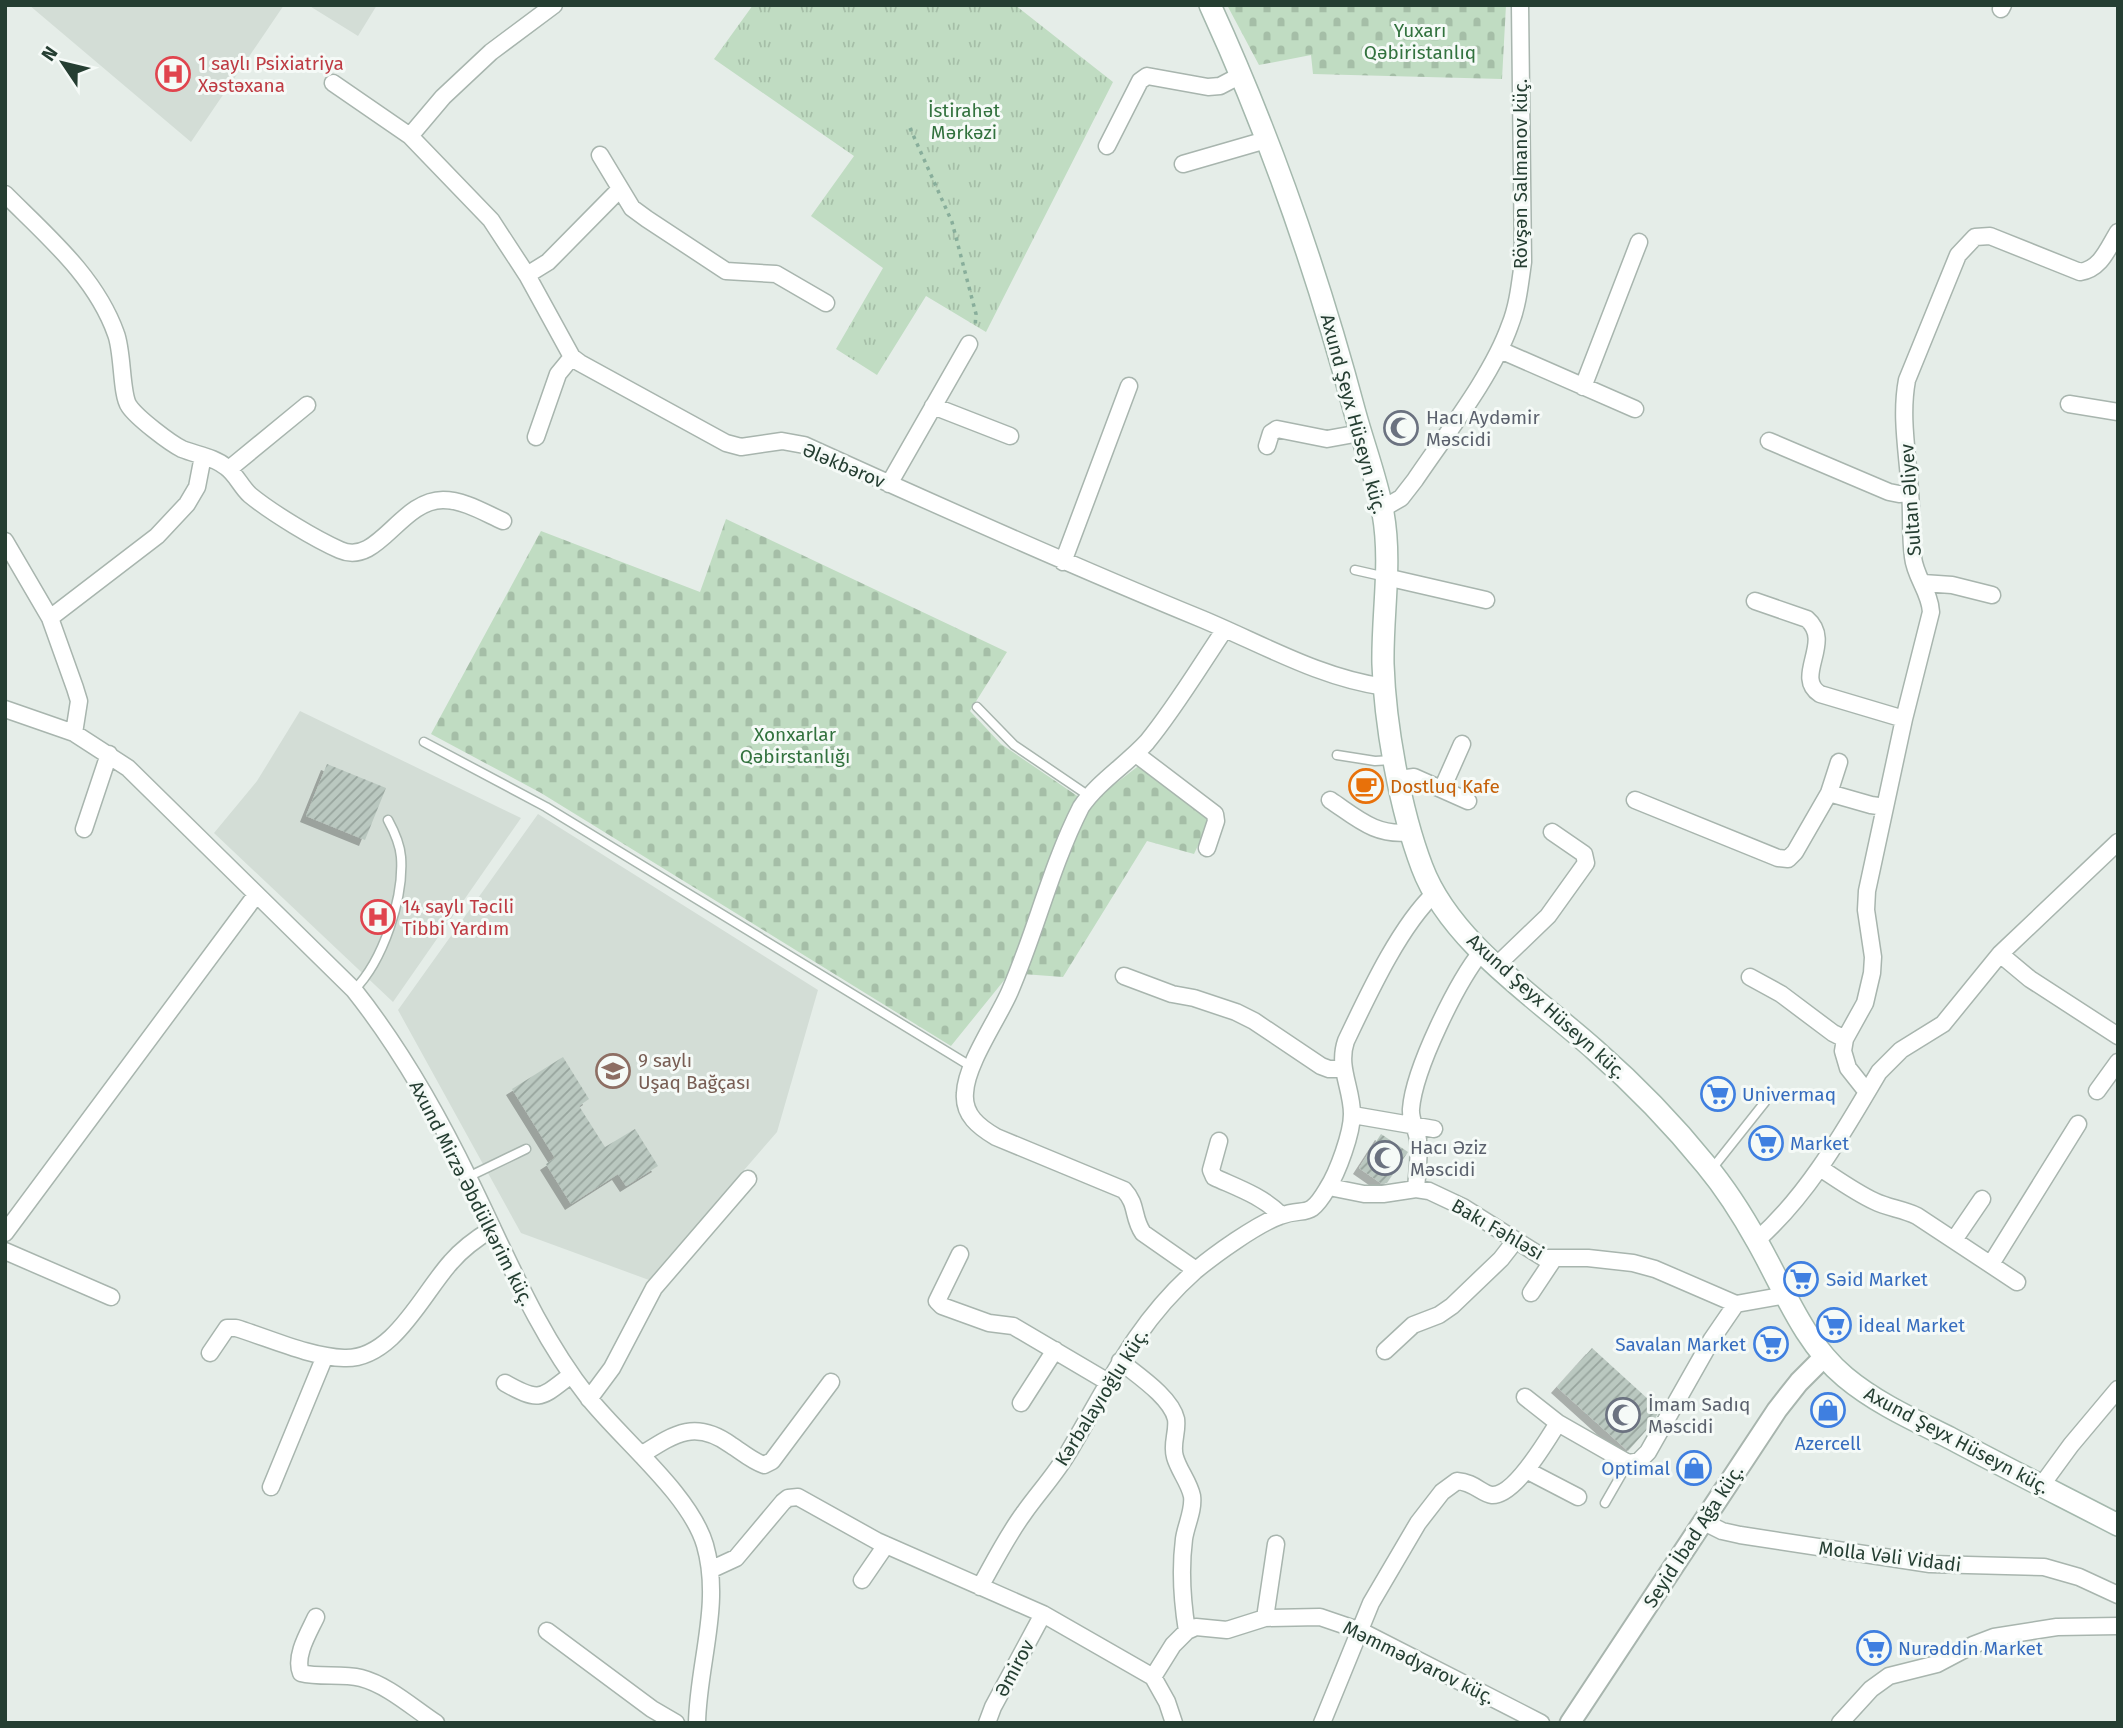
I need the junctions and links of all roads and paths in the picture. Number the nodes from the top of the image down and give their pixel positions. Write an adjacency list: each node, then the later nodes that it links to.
1 (554, 5): 7 (street)
2 (1210, 5): 4 (main road, Axund Şeyx Hüseyn küç.)
3 (1520, 5): 19 (street, Rövşən Salmanov küç.)
4 (1241, 75): 8 (main road, Axund Şeyx Hüseyn küç.); 9 (street)
5 (333, 83): 7 (street)
6 (910, 128): 18 (path)
7 (410, 136): 16 (street)
8 (1266, 140): 11 (street); 28 (main road, Axund Şeyx Hüseyn küç.)
9 (1107, 146)
10 (600, 155): 12 (street)
11 (1184, 164)
12 (619, 190): 16 (street); 17 (street)
13 (5, 194): 33 (street)
14 (2118, 232): 36 (street, Sultan Əliyev)
15 (1639, 242): 22 (street)
16 (527, 275): 20 (street)
17 (826, 303)
18 (969, 344): 25 (street)
19 (1500, 350): 22 (street); 37 (street, Rövşən Salmanov küç.)
20 (572, 357): 30 (street); 35 (street, Ələkbərov)
21 (1129, 386): 40 (street)
22 (1583, 387): 26 (street)
23 (2069, 404): 27 (street)
24 (307, 405): 34 (street)
25 (933, 406): 29 (street); 35 (street)
26 (1635, 408)
27 (2118, 412)
28 (1360, 433): 32 (street); 37 (main road, Axund Şeyx Hüseyn küç.)
29 (1010, 436)
30 (536, 437)
31 (1769, 441): 36 (street)
32 (1267, 446)
33 (204, 456): 34 (street); 47 (street)
34 (229, 469): 38 (street)
35 (890, 484): 40 (street, Ələkbərov)
36 (1910, 493): 43 (street, Sultan Əliyev)
37 (1382, 509): 42 (main road, Axund Şeyx Hüseyn küç.)
38 (503, 521)
39 (5, 541): 47 (street)
40 (1063, 562): 48 (street, Ələkbərov)
41 (1355, 570): 42 (lane)
42 (1386, 577): 45 (street); 49 (main road, Axund Şeyx Hüseyn küç.)
43 (1923, 583): 44 (street); 52 (street, Sultan Əliyev)
44 (1992, 595)
45 (1486, 600)
46 (1755, 601): 52 (street)
47 (50, 618): 53 (street)
48 (1225, 629): 49 (street, Ələkbərov); 57 (street)
49 (1385, 687): 60 (main road, Axund Şeyx Hüseyn küç.)
50 (977, 707): 63 (lane)
51 (5, 709): 53 (street, Axund Mirzə Əbdülkərim küç.)
52 (1904, 719): 67 (street, Sultan Əliyev)
53 (74, 733): 56 (street, Axund Mirzə Əbdülkərim küç.)
54 (424, 742): 84 (lane)
55 (1462, 744): 61 (street)
56 (108, 754): 69 (street); 75 (street, Axund Mirzə Əbdülkərim küç.)
57 (1136, 754): 63 (street); 73 (street)
58 (1337, 755): 60 (lane)
59 (1839, 762): 62 (street)
60 (1397, 770): 61 (street); 70 (main road, Axund Şeyx Hüseyn küç.)
61 (1442, 789): 66 (street)
62 (1829, 793): 65 (street); 67 (street)
63 (1088, 796): 84 (street)
64 (1330, 800): 70 (street)
65 (1635, 800)
66 (1468, 801)
67 (1885, 807): 82 (street, Sultan Əliyev)
68 (388, 820): 80 (lane)
69 (84, 828)
70 (1411, 832): 74 (main road, Axund Şeyx Hüseyn küç.)
71 (1552, 832): 77 (street)
72 (2118, 842): 76 (street)
73 (1207, 848)
74 (1435, 893): 77 (main road, Axund Şeyx Hüseyn küç.); 85 (street, Kərbalayıoğlu küç.)
75 (256, 895): 80 (street, Axund Mirzə Əbdülkərim küç.); 104 (street)
76 (2000, 954): 81 (street); 87 (street)
77 (1490, 958): 91 (street); 96 (main road, Axund Şeyx Hüseyn küç.)
78 (1124, 976): 85 (street)
79 (1750, 977): 82 (street)
80 (354, 990): 97 (street, Axund Mirzə Əbdülkərim küç.)
81 (2118, 1036)
82 (1844, 1039): 87 (street)
83 (2118, 1062): 86 (street)
84 (972, 1068): 112 (street)
85 (1343, 1069): 89 (street, Kərbalayıoğlu küç.)
86 (2097, 1091)
87 (1867, 1092): 95 (street)
88 (1765, 1102): 96 (lane)
89 (1353, 1115): 91 (street); 99 (street, Kərbalayıoğlu küç.)
90 (2078, 1124): 111 (street)
91 (1413, 1125): 92 (street); 100 (street)
92 (1434, 1129)
93 (1219, 1141): 102 (street)
94 (526, 1149): 97 (lane)
95 (1819, 1168): 105 (street); 106 (street)
96 (1711, 1170): 105 (main road, Axund Şeyx Hüseyn küç.)
97 (468, 1177): 103 (street, Axund Mirzə Əbdülkərim küç.)
98 (748, 1179): 130 (street)
99 (1329, 1187): 100 (street, Bakı Fəhləsi); 102 (street, Kərbalayıoğlu küç.)
100 (1416, 1189): 107 (street, Bakı Fəhləsi)
101 (1982, 1199): 106 (street)
102 (1281, 1216): 112 (street, Kərbalayıoğlu küç.)
103 (492, 1228): 121 (street); 124 (street, Axund Mirzə Əbdülkərim küç.)
104 (5, 1233)
105 (1756, 1240): 115 (main road, Axund Şeyx Hüseyn küç.)
106 (1954, 1240): 111 (street)
107 (1515, 1241): 110 (street, Bakı Fəhləsi); 119 (street)
108 (5, 1251): 116 (street)
109 (960, 1254): 118 (street)
110 (1553, 1260): 114 (street); 117 (street, Bakı Fəhləsi)
111 (1991, 1264): 113 (street)
112 (1196, 1270): 123 (street, Kərbalayıoğlu küç.)
113 (2017, 1282)
114 (1531, 1293)
115 (1786, 1295): 117 (street); 122 (main road, Axund Şeyx Hüseyn küç.)
116 (111, 1297)
117 (1735, 1304): 134 (street)
118 (1055, 1350): 126 (street); 131 (street)
119 (1385, 1351)
120 (210, 1353): 121 (street)
121 (325, 1356): 137 (street)
122 (1824, 1357): 136 (main road, Axund Şeyx Hüseyn küç.); 140 (street, Seyid İbad Ağa küç.)
123 (1120, 1361): 126 (street, Kərbalayıoğlu küç.); 152 (street)
124 (571, 1375): 127 (street); 130 (street, Axund Mirzə Əbdülkərim küç.)
125 (831, 1382): 133 (street)
126 (1108, 1382): 146 (street, Kərbalayıoğlu küç.)
127 (505, 1383)
128 (2118, 1389): 136 (street)
129 (1525, 1397): 132 (street)
130 (589, 1399): 133 (street, Axund Mirzə Əbdülkərim küç.)
131 (1021, 1403)
132 (1558, 1423): 134 (street); 135 (street)
133 (641, 1455): 144 (street, Axund Mirzə Əbdülkərim küç.)
134 (1628, 1463): 139 (lane)
135 (1528, 1471): 138 (street); 153 (street)
136 (2041, 1486): 141 (main road, Axund Şeyx Hüseyn küç.)
137 (271, 1487)
138 (1578, 1497)
139 (1605, 1503)
140 (1702, 1521): 147 (street, Molla Vəli Vidadi); 163 (street, Seyid İbad Ağa küç.)
141 (2118, 1525)
142 (1276, 1544): 150 (street)
143 (886, 1545): 144 (street); 145 (street); 146 (street)
144 (710, 1570): 158 (street, Axund Mirzə Əbdülkərim küç.)
145 (862, 1580)
146 (980, 1587): 148 (street)
147 (2118, 1595)
148 (1044, 1614): 155 (street); 159 (street, Əmirov)
149 (316, 1616): 156 (street)
150 (1265, 1618): 152 (street, Məmmədyarov küç.); 153 (street, Məmmədyarov küç.)
151 (2118, 1626): 164 (street)
152 (1187, 1631): 155 (street)
153 (1361, 1631): 161 (street); 162 (street, Məmmədyarov küç.)
154 (547, 1632): 157 (street)
155 (1153, 1677): 160 (street)
156 (436, 1723)
157 (676, 1723)
158 (697, 1723)
159 (987, 1723)
160 (1174, 1723)
161 (1322, 1723)
162 (1541, 1723)
163 (1570, 1723)
164 (1840, 1723)

